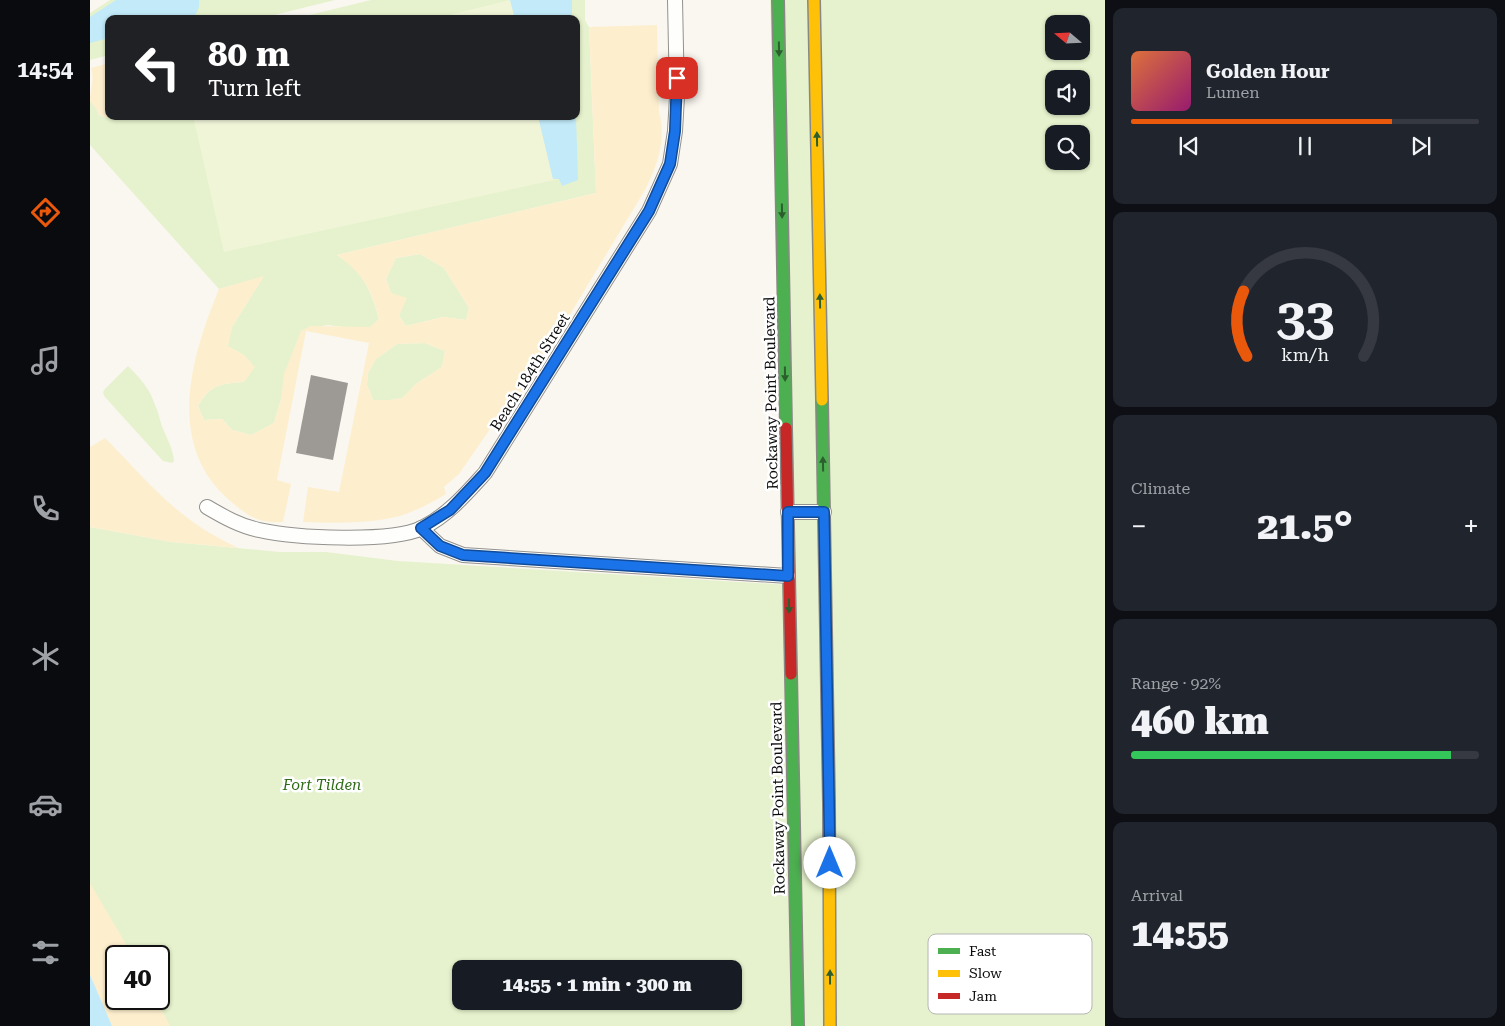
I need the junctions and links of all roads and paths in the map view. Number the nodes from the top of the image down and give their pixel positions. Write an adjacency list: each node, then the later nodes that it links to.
1 (675, 0): 7 (lane, Beach 184th Street)
2 (778, 0): 5 (street, Rockaway Point Boulevard, one-way to 5)
3 (814, 0): 6 (street, one-way to 3)
4 (207, 506): 7 (lane, Beach 184th Street)
5 (788, 512): 6 (lane); 8 (street, Rockaway Point Boulevard)
6 (824, 512): 10 (street, one-way to 6)
7 (421, 528): 8 (lane)
8 (788, 576): 9 (street, Rockaway Point Boulevard, one-way to 9)
9 (798, 1026)
10 (830, 1026)

